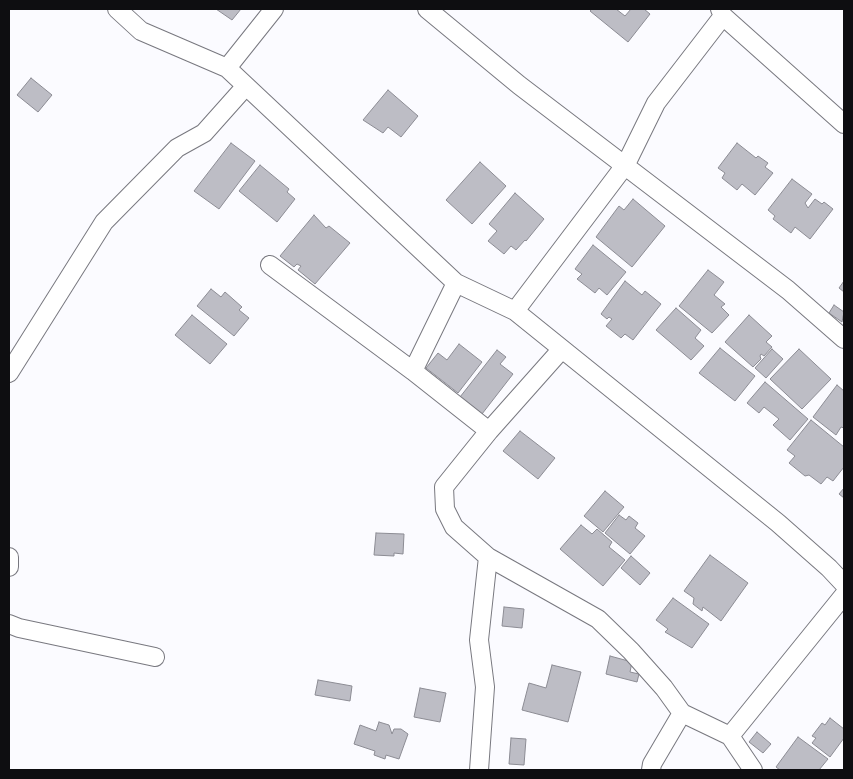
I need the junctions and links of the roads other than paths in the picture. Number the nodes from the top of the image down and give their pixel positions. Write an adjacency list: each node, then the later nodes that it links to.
1 (117, 9): 5 (street)
2 (274, 9): 5 (street)
3 (427, 9): 8 (street)
4 (722, 13): 7 (street); 8 (street)
5 (227, 68): 6 (street)
6 (245, 88): 10 (street); 15 (street)
7 (844, 124)
8 (626, 164): 11 (street); 12 (street)
9 (270, 265): 14 (street)
10 (456, 283): 11 (street); 14 (street)
11 (515, 311): 13 (street)
12 (844, 339)
13 (561, 350): 16 (street); 20 (street)
14 (412, 371): 16 (street)
15 (9, 373)
16 (489, 431): 18 (street)
17 (9, 557): 19 (street)
18 (488, 557): 24 (street); 26 (street)
19 (9, 566)
20 (844, 584)
21 (844, 595): 25 (street)
22 (9, 624): 23 (street)
23 (154, 657)
24 (682, 713): 25 (street); 27 (street)
25 (730, 736): 28 (street)
26 (479, 770)
27 (651, 770)
28 (753, 770)

